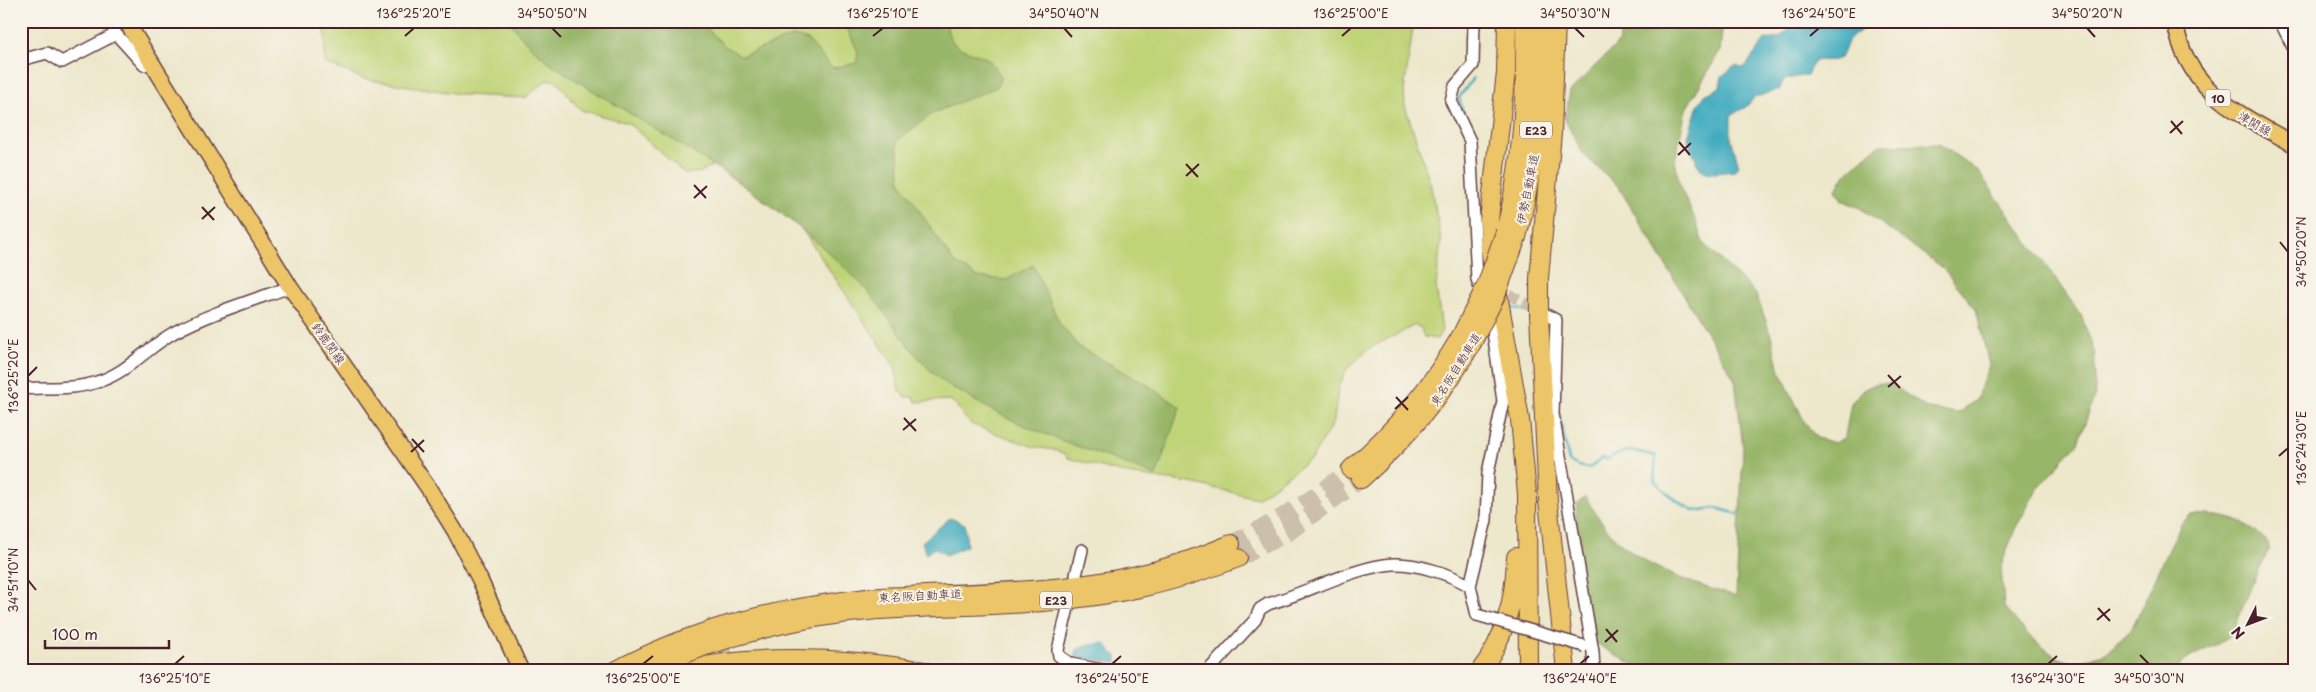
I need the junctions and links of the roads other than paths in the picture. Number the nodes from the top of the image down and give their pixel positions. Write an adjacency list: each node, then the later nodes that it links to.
1 (110, 21): 10 (street)
2 (126, 21): 13 (main road, 鈴鹿関線)
3 (1474, 21): 25 (street)
4 (1507, 21): 19 (highway)
5 (1525, 21): 15 (highway, 伊勢自動車道 / E23)
6 (1539, 21): 15 (highway, 伊勢自動車道 / E23)
7 (1556, 21): 18 (highway)
8 (2175, 21): 14 (main road, 津関線 / 10)
9 (2280, 21): 11 (street)
10 (116, 34): 12 (street); 13 (street)
11 (2295, 50)
12 (21, 60)
13 (152, 62): 16 (main road, 鈴鹿関線)
14 (2295, 145)
15 (1511, 235): 21 (highway, 東名阪自動車道 / E23, bridge)
16 (290, 287): 20 (street); 29 (main road, 鈴鹿関線)
17 (1547, 315): 40 (street)
18 (1539, 339): 38 (highway); 39 (highway)
19 (1513, 372): 36 (highway); 37 (highway)
20 (21, 390)
21 (1356, 474)
22 (1082, 550): 24 (street)
23 (1234, 551): 26 (highway, 東名阪自動車道 / E23)
24 (1076, 575)
25 (1470, 586): 28 (street, bridge); 35 (street)
26 (868, 604): 30 (highway, 東名阪自動車道 / E23, bridge); 31 (highway, 東名阪自動車道 / E23, bridge)
27 (1068, 608): 34 (street)
28 (1584, 646)
29 (521, 671)
30 (615, 671)
31 (643, 671)
32 (673, 671): 33 (highway)
33 (924, 671)
34 (1107, 671)
35 (1208, 671)
36 (1480, 671)
37 (1528, 671)
38 (1538, 671)
39 (1566, 671)
40 (1594, 671)

